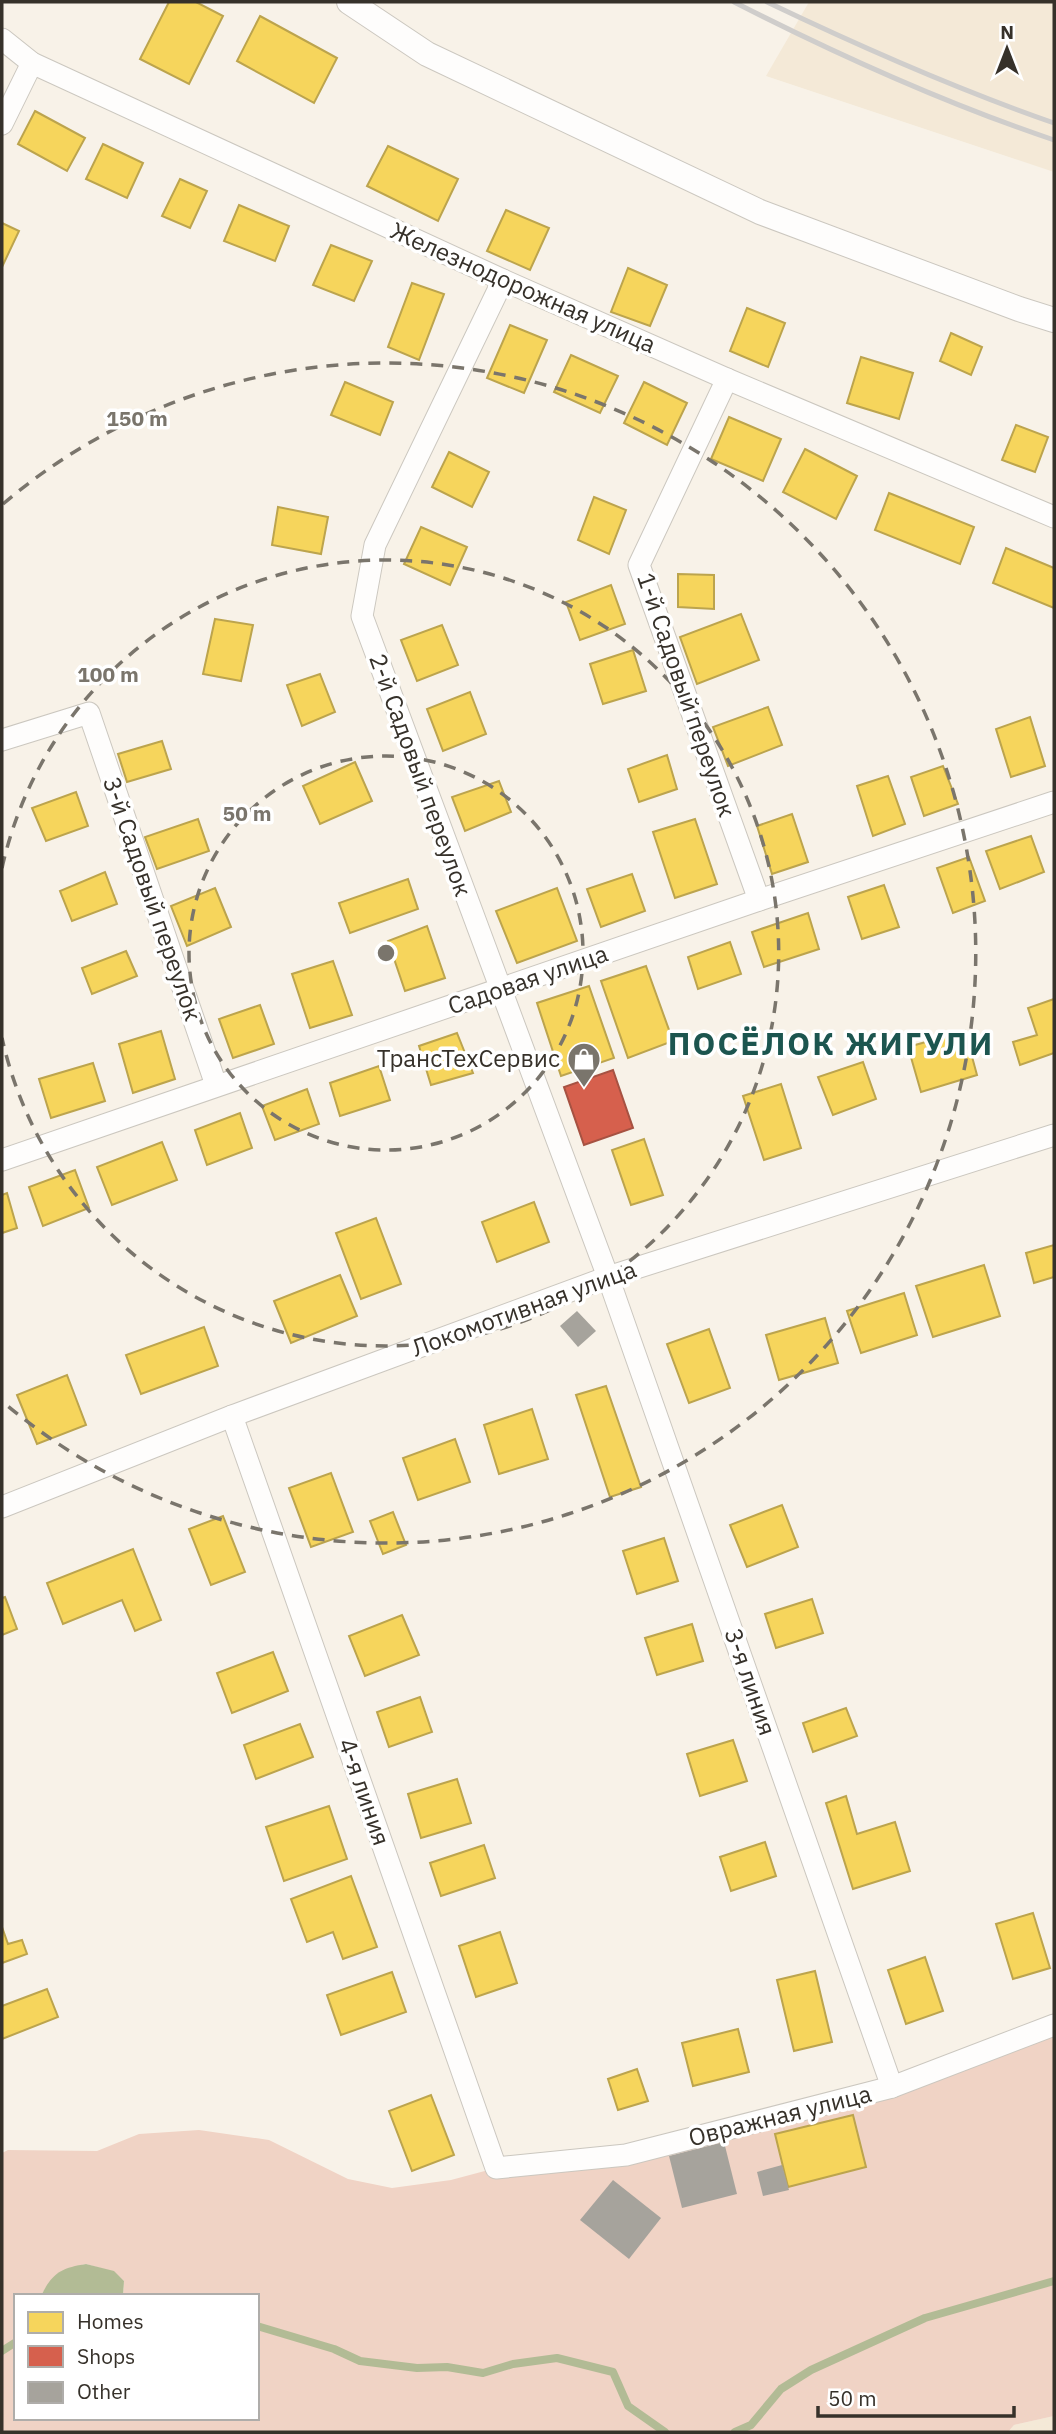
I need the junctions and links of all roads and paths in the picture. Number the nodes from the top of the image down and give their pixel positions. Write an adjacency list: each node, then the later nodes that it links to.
1 (349, 2): 6 (street)
2 (2, 39): 3 (street, Железнодорожная улица)
3 (32, 63): 4 (street); 5 (street, Железнодорожная улица)
4 (2, 124)
5 (503, 280): 7 (street, Железнодорожная улица); 12 (street, 2-й Садовый переулок)
6 (1054, 320)
7 (727, 379): 8 (street, Железнодорожная улица); 11 (street, 1-й Садовый переулок)
8 (1054, 517)
9 (2, 740): 13 (street, 3-й Садовый переулок)
10 (1054, 802): 11 (street, Садовая улица)
11 (759, 900): 12 (street, Садовая улица)
12 (500, 990): 13 (street, Садовая улица); 16 (street, 2-й Садовый переулок)
13 (216, 1085): 15 (street, Садовая улица)
14 (1054, 1135): 16 (street, Локомотивная улица)
15 (2, 1160)
16 (608, 1277): 17 (street, Локомотивная улица); 20 (street, 3-я линия)
17 (232, 1416): 18 (street, Локомотивная улица); 21 (street, 4-я линия)
18 (2, 1507)
19 (1054, 2025): 20 (street, Овражная улица)
20 (892, 2087): 21 (street, Овражная улица)
21 (496, 2168)

